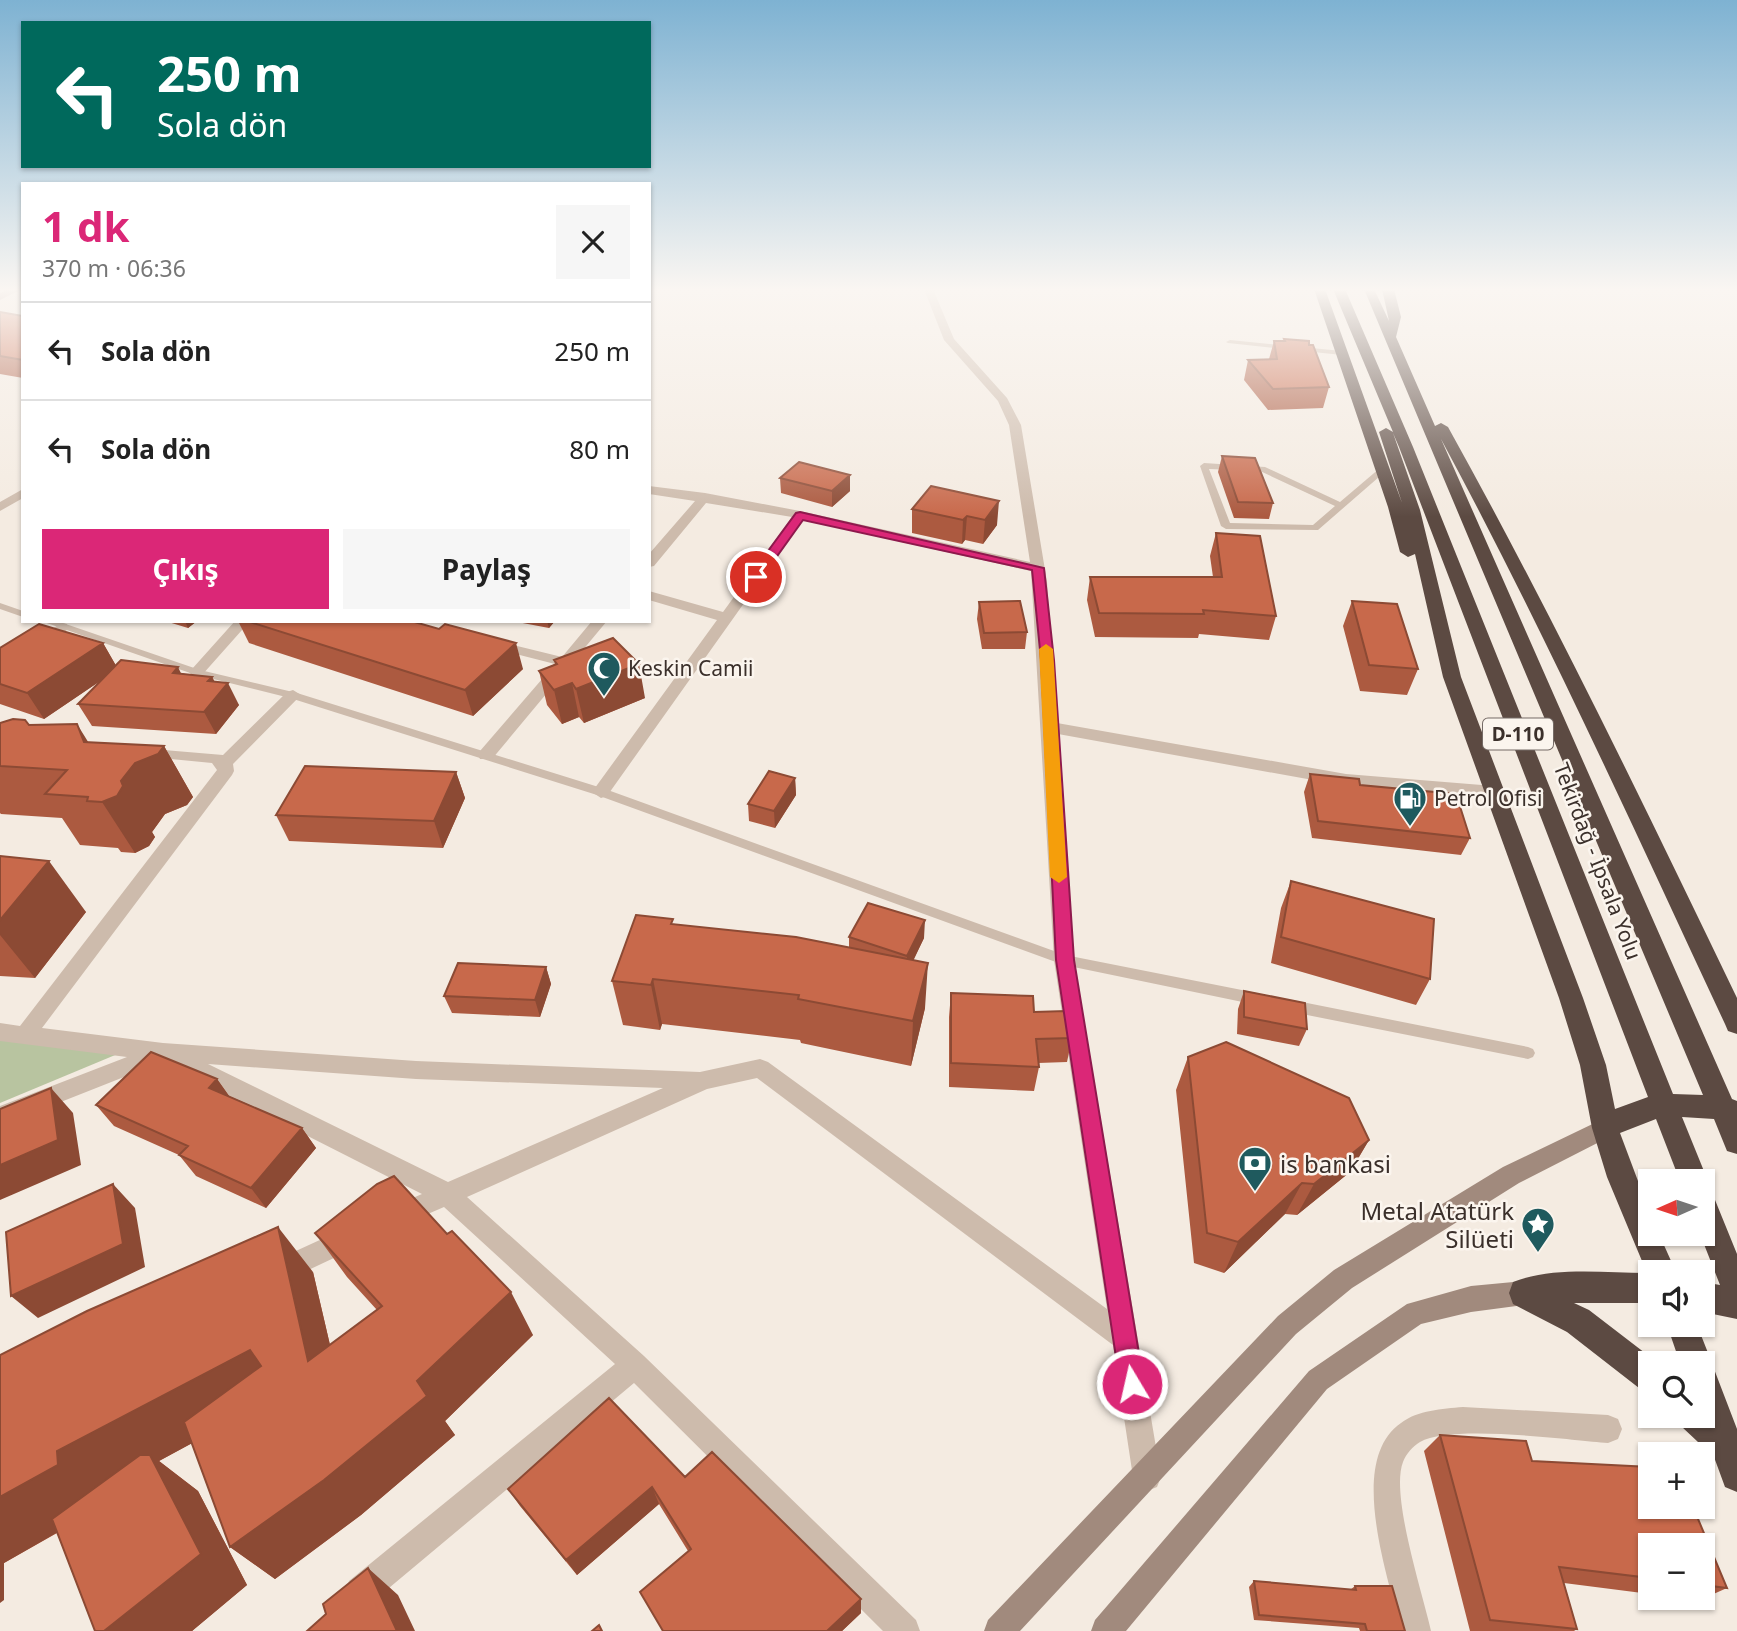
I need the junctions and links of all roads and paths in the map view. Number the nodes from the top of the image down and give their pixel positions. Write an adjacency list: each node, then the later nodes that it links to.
1 (972, 365): 14 (street)
2 (1346, 365): 6 (highway)
3 (1369, 365): 27 (highway)
4 (1369, 365): 46 (highway, Tekirdağ - İpsala Yolu / D-110)
5 (1403, 365): 36 (highway); 45 (highway, Tekirdağ - İpsala Yolu / D-110)
6 (1383, 470): 10 (lane); 27 (highway)
7 (651, 489): 9 (street)
8 (21, 494): 11 (street)
9 (705, 497): 12 (street); 13 (street)
10 (1341, 506): 10 (lane)
11 (0, 507)
12 (800, 515): 14 (street); 18 (street)
13 (651, 561)
14 (1038, 568): 29 (street)
15 (651, 596): 18 (street)
16 (0, 606): 17 (lane)
17 (21, 613)
18 (726, 618): 33 (street)
19 (51, 623): 22 (lane)
20 (241, 623): 26 (street)
21 (598, 623): 24 (street)
22 (62, 627): 25 (street); 26 (lane)
23 (477, 640): 24 (street)
24 (565, 662): 31 (street)
25 (0, 665)
26 (197, 672): 28 (lane)
27 (1452, 677): 34 (highway)
28 (293, 695): 31 (lane); 32 (street)
29 (1049, 727): 34 (street); 35 (street)
30 (124, 751): 32 (street)
31 (486, 755): 33 (lane)
32 (224, 763): 38 (street)
33 (601, 792): 35 (lane)
34 (1494, 792): 44 (highway)
35 (1065, 960): 40 (lane); 56 (street)
36 (1737, 1024)
37 (0, 1032): 38 (street)
38 (24, 1035): 39 (street)
39 (163, 1052): 41 (street); 43 (street); 47 (street)
40 (1528, 1053)
41 (704, 1080): 47 (street); 56 (street)
42 (1737, 1112): 44 (highway)
43 (0, 1116)
44 (1605, 1128): 49 (highway); 63 (street)
45 (1737, 1142)
46 (1689, 1169)
47 (447, 1194): 50 (street); 57 (street)
48 (1715, 1235): 52 (highway)
49 (1656, 1260)
50 (261, 1279)
51 (1638, 1288): 53 (highway)
52 (1737, 1291)
53 (1524, 1293): 58 (highway); 67 (street)
54 (1715, 1299): 55 (highway)
55 (1737, 1304)
56 (1125, 1338): 63 (street)
57 (635, 1365): 64 (street); 65 (street)
58 (1638, 1368)
59 (1715, 1414): 62 (highway)
60 (1703, 1428): 62 (highway)
61 (1608, 1429): 68 (street)
62 (1732, 1462)
63 (1147, 1477): 66 (street)
64 (334, 1613)
65 (905, 1631)
66 (999, 1631)
67 (1106, 1631)
68 (1416, 1631)

